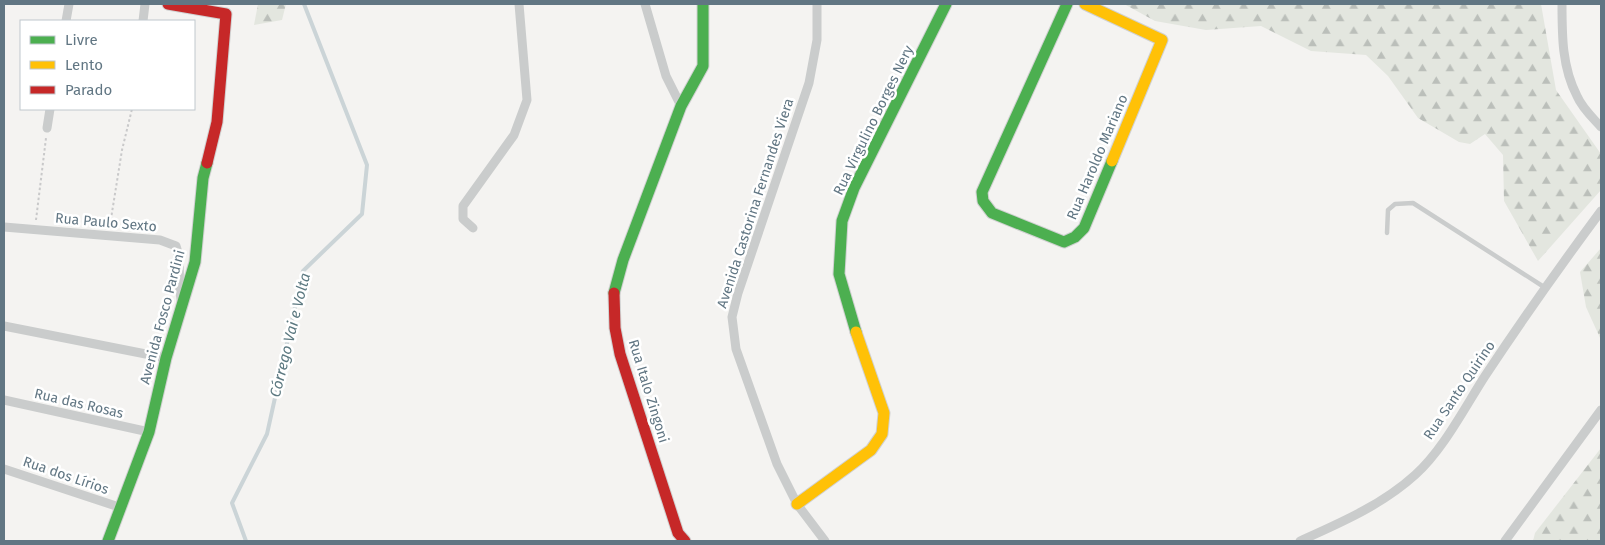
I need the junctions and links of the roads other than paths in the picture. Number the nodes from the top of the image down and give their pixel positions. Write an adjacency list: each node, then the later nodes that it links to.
1 (69, 4): 13 (street)
2 (145, 4): 14 (street)
3 (168, 4): 12 (street)
4 (520, 4): 21 (street)
5 (645, 4): 15 (street)
6 (703, 4): 15 (street, Rua Italo Zingoni)
7 (817, 4): 31 (street, Avenida Castorina Fernandes Viera)
8 (946, 4): 31 (street, Rua Virgulino Borges Nery)
9 (1067, 4): 10 (street, Rua Haroldo Mariano)
10 (1085, 4)
11 (1562, 4): 17 (street)
12 (226, 9): 24 (street, Avenida Fosco Pardini)
13 (66, 20)
14 (143, 20)
15 (681, 106): 34 (street, Rua Italo Zingoni)
16 (50, 110): 18 (street)
17 (1601, 127)
18 (47, 128)
19 (1601, 211): 23 (street, Rua Santo Quirino)
20 (4, 226): 24 (street, Rua Paulo Sexto)
21 (473, 228)
22 (1387, 233): 23 (lane)
23 (1544, 287): 36 (street, Rua Santo Quirino)
24 (182, 304): 26 (street, Avenida Fosco Pardini)
25 (4, 326): 26 (street)
26 (166, 358): 29 (street, Avenida Fosco Pardini)
27 (4, 400): 29 (street, Rua das Rosas)
28 (1601, 410): 37 (street)
29 (149, 432): 32 (street, Avenida Fosco Pardini)
30 (4, 468): 32 (street, Rua dos Lírios)
31 (797, 504): 35 (street, Avenida Castorina Fernandes Viera)
32 (119, 507): 33 (street, Avenida Fosco Pardini)
33 (108, 541)
34 (685, 541)
35 (825, 541)
36 (1300, 541)
37 (1505, 541)

